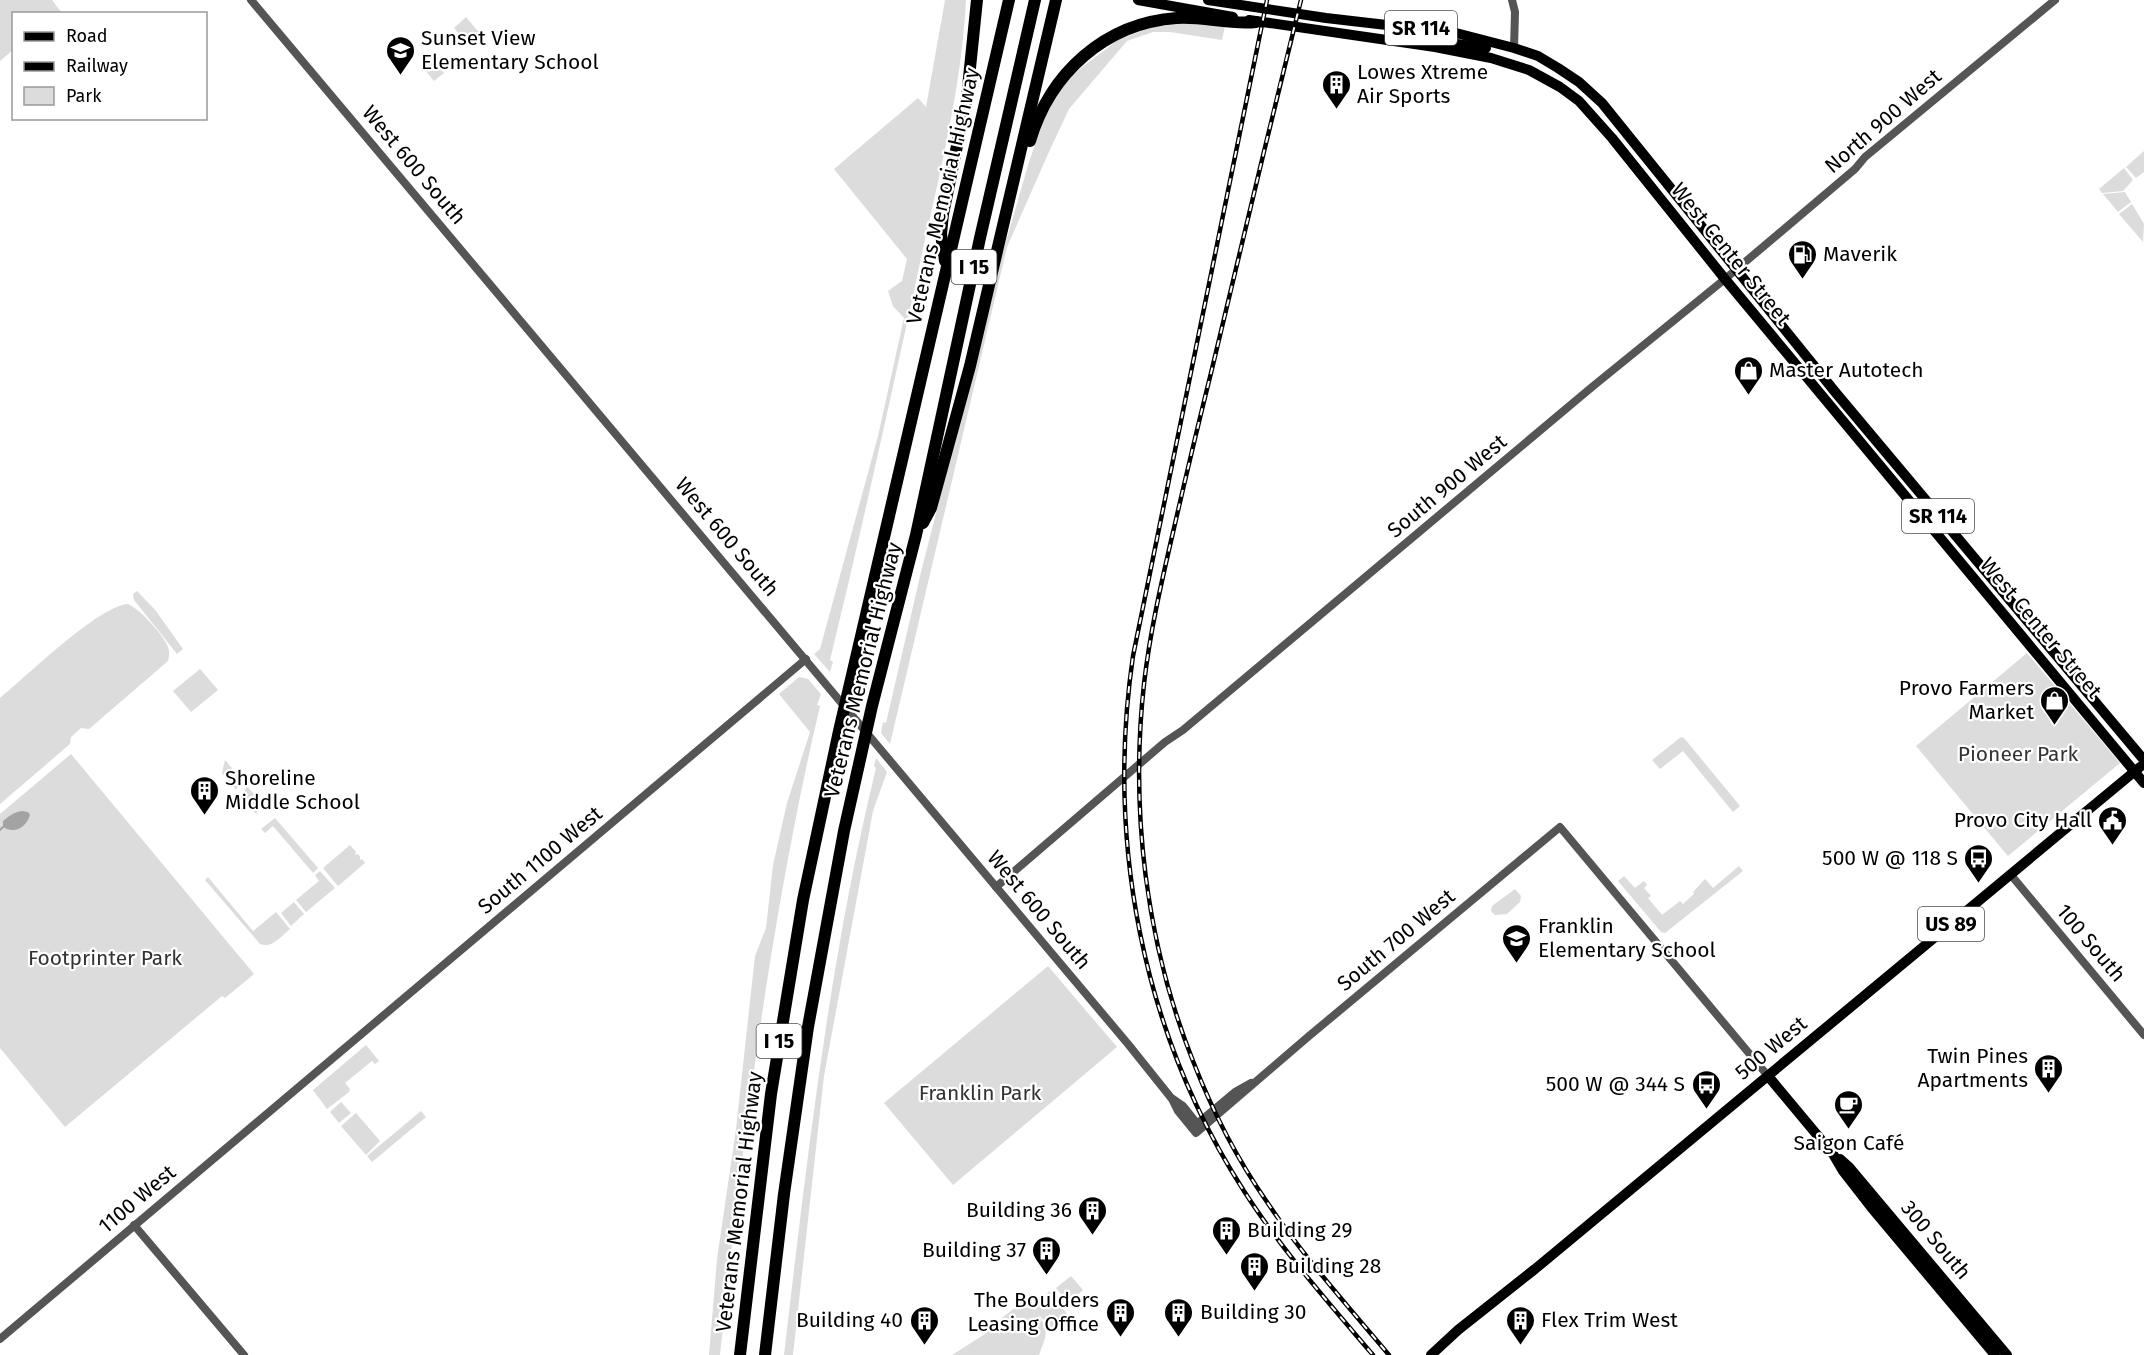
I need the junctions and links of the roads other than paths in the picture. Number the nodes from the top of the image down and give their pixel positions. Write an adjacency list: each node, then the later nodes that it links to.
1 (251, 0): 20 (street, West 600 South)
2 (977, 0): 16 (highway)
3 (1008, 0): 16 (highway, Veterans Memorial Highway / I 15)
4 (1035, 0): 19 (highway, Veterans Memorial Highway / I 15)
5 (1056, 0): 15 (highway)
6 (1138, 0): 10 (main road)
7 (1512, 0): 13 (street)
8 (2055, 0): 17 (street, North 900 West)
9 (1213, 1): 13 (main road, West Center Street / SR 114)
10 (1216, 17): 11 (highway); 15 (highway)
11 (1256, 22): 12 (main road, West Center Street / SR 114)
12 (1336, 33): 13 (main road); 14 (main road, West Center Street / SR 114)
13 (1514, 48): 14 (main road); 17 (main road, West Center Street / SR 114)
14 (1582, 105): 18 (main road, West Center Street / SR 114)
15 (1009, 201): 19 (highway)
16 (946, 268): 34 (highway, Veterans Memorial Highway / I 15)
17 (1736, 270): 18 (street, South 900 West); 21 (main road, West Center Street / SR 114)
18 (1725, 279): 21 (main road, West Center Street / SR 114); 25 (street, South 900 West)
19 (916, 535): 35 (highway, Veterans Memorial Highway / I 15)
20 (806, 659): 25 (street, West 600 South); 28 (street, South 1100 West)
21 (2141, 765): 22 (main road, West Center Street); 24 (main road, 500 West / US 89)
22 (2144, 783)
23 (1560, 827): 27 (street, 300 South); 29 (street, South 700 West)
24 (2011, 875): 26 (street, 100 South); 27 (main road, 500 West / US 89)
25 (996, 887): 29 (street, West 600 South)
26 (2144, 1035)
27 (1768, 1076): 30 (main road, 300 South); 36 (main road, 500 West)
28 (297, 1088): 31 (street, 1100 West)
29 (1197, 1128)
30 (1833, 1154): 37 (main road, 300 South); 38 (main road, 300 South)
31 (134, 1225): 32 (street, 1100 West); 33 (street)
32 (0, 1339)
33 (244, 1355)
34 (741, 1355)
35 (765, 1355)
36 (1431, 1355)
37 (1995, 1355)
38 (2007, 1355)

